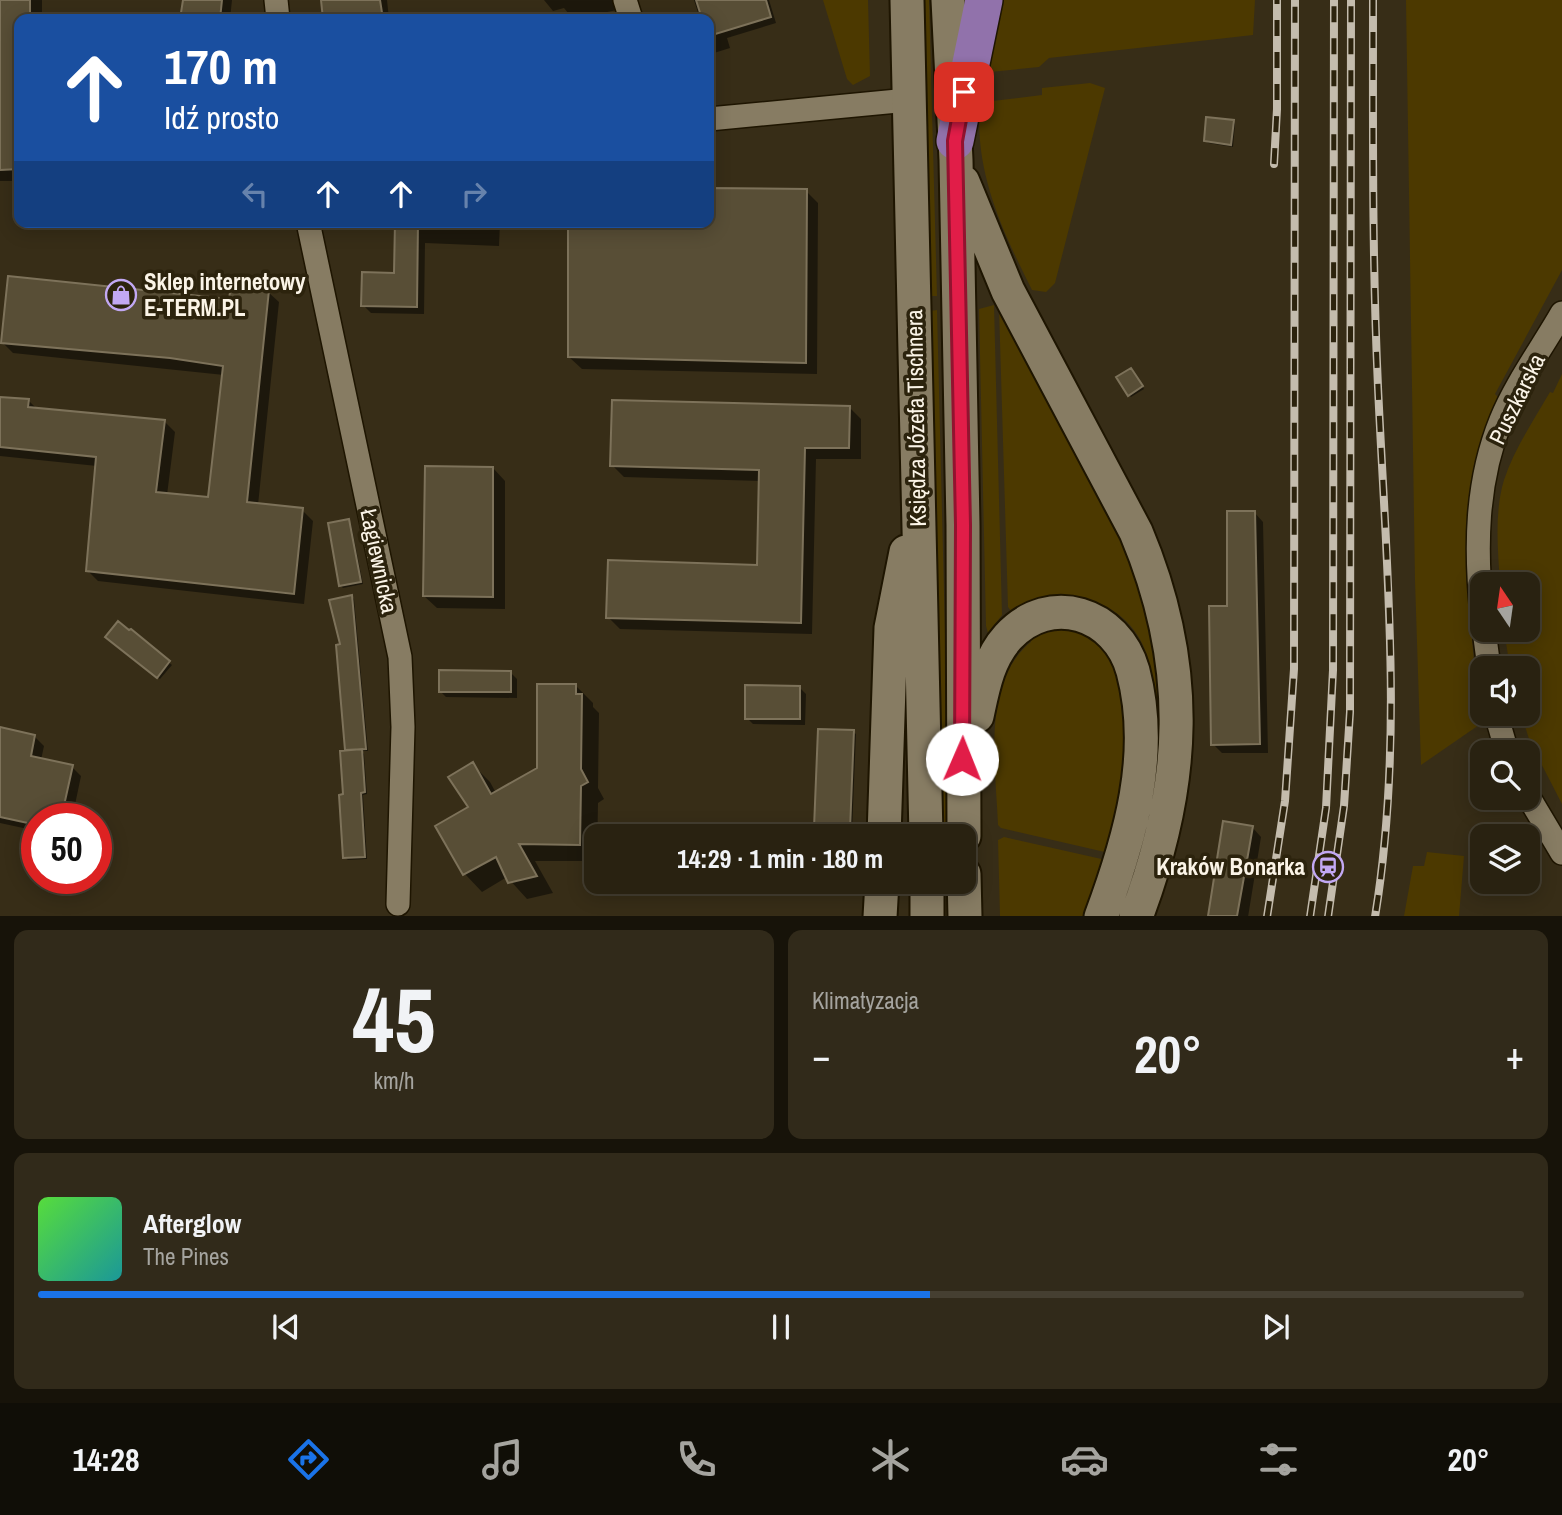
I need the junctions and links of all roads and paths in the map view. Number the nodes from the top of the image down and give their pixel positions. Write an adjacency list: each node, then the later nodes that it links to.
1 (907, 0): 4 (main road, Księdza Józefa Tischnera)
2 (948, 0): 6 (main road, Księdza Józefa Tischnera)
3 (984, 0): 6 (main road)
4 (908, 100): 5 (street); 9 (main road, Księdza Józefa Tischnera)
5 (714, 119)
6 (955, 150): 11 (main road, Księdza Józefa Tischnera); 25 (main road)
7 (310, 228): 20 (street, Łagiewnicka)
8 (1562, 313): 10 (street, Puszkarska)
9 (918, 505): 13 (main road); 14 (main road, Księdza Józefa Tischnera)
10 (1480, 572)
11 (962, 783): 15 (main road, Księdza Józefa Tischnera); 24 (main road)
12 (1536, 810): 16 (street)
13 (884, 824)
14 (926, 824)
15 (964, 824)
16 (1562, 853)
17 (881, 894): 21 (main road)
18 (927, 894): 22 (main road)
19 (964, 894): 23 (main road)
20 (398, 904)
21 (880, 916)
22 (928, 916)
23 (965, 916)
24 (1101, 916)
25 (1136, 916)

